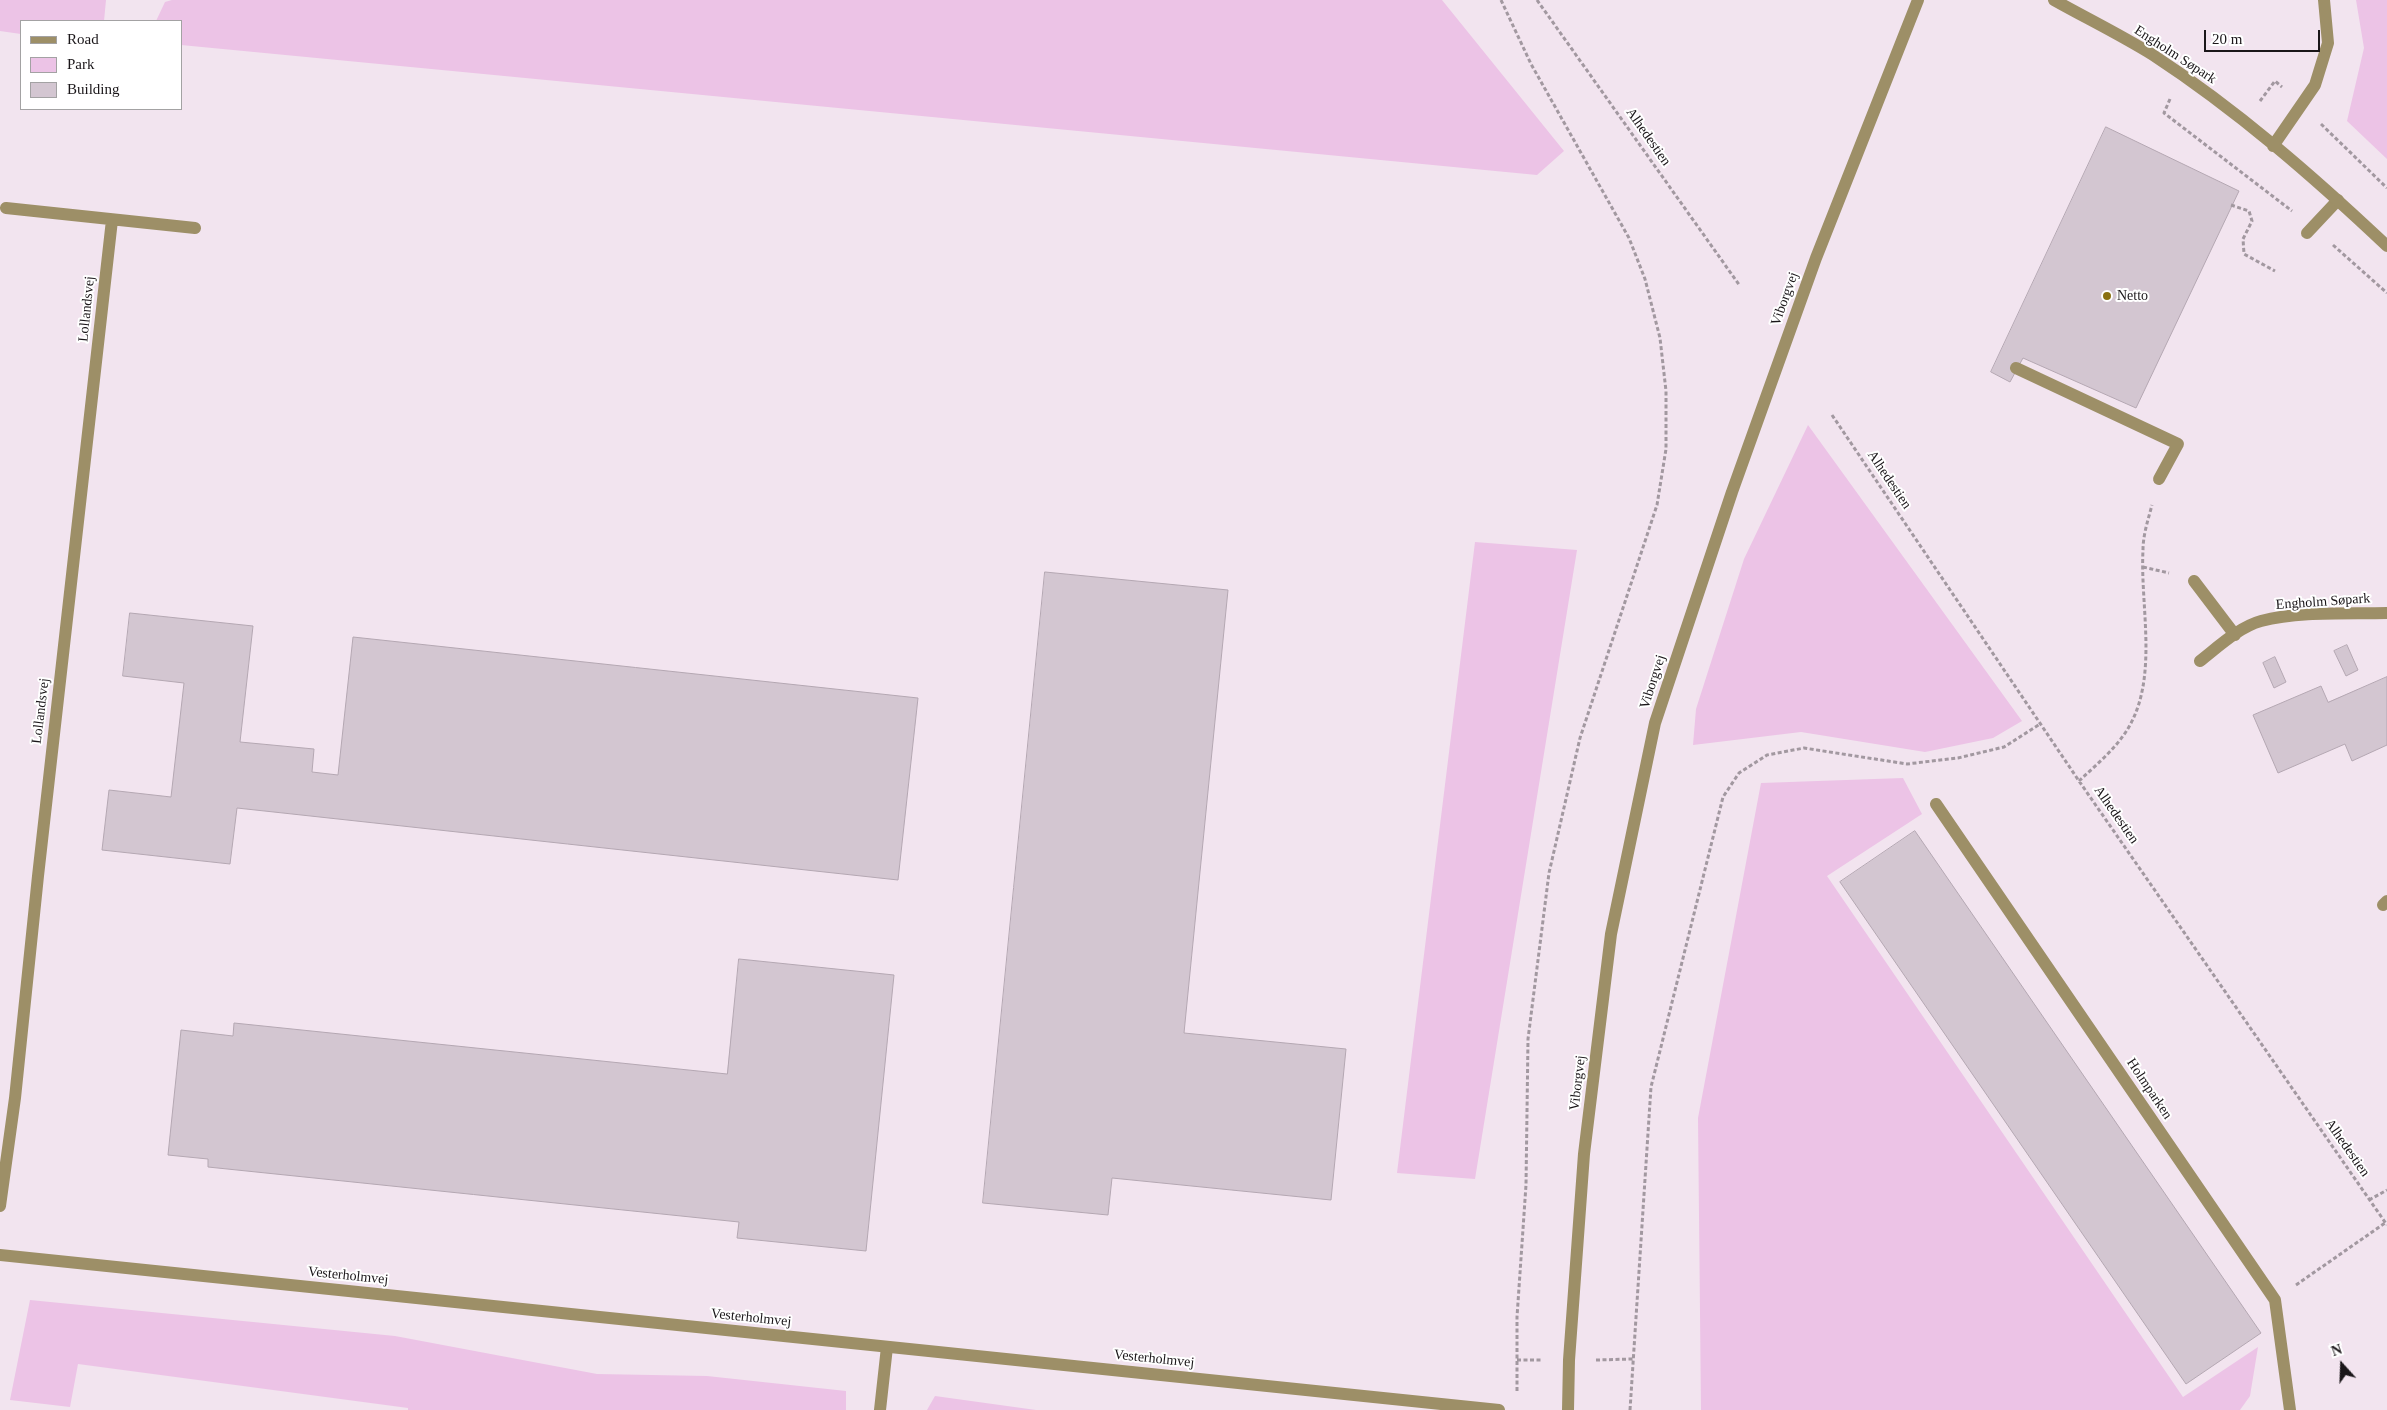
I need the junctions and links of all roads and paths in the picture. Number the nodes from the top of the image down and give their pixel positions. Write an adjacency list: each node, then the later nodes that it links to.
1 (1501, 0): 35 (path)
2 (1537, 0): 16 (path, Alhedestien)
3 (1918, 0): 38 (street, Viborgvej)
4 (2054, 0): 6 (street, Engholm Søpark)
5 (2324, 0): 7 (street)
6 (2180, 75): 7 (street, Engholm Søpark); 13 (path)
7 (2273, 146): 8 (street, Engholm Søpark)
8 (2338, 200): 13 (street); 14 (street, Engholm Søpark)
9 (2231, 205): 15 (path)
10 (6, 208): 11 (street)
11 (112, 220): 12 (street); 30 (street, Lollandsvej)
12 (195, 228)
13 (2310, 230): 17 (path)
14 (2387, 246)
15 (2275, 271)
16 (1740, 286)
17 (2387, 293)
18 (2016, 368): 20 (street)
19 (1832, 415): 25 (path, Alhedestien)
20 (2159, 479): 26 (path)
21 (2194, 581): 23 (street)
22 (2387, 612): 23 (street, Engholm Søpark)
23 (2235, 635): 24 (street, Engholm Søpark)
24 (2200, 661)
25 (2040, 724): 26 (path, Alhedestien); 39 (path)
26 (2079, 781): 29 (path, Alhedestien)
27 (1936, 804): 33 (street, Holmparken)
28 (2387, 1190): 29 (path)
29 (2369, 1200): 31 (path, Alhedestien)
30 (0, 1206)
31 (2386, 1224): 33 (path)
32 (0, 1255): 34 (street, Vesterholmvej)
33 (2275, 1300): 40 (street, Holmparken)
34 (887, 1347): 36 (street); 37 (street, Vesterholmvej)
35 (1517, 1400)
36 (880, 1410)
37 (1499, 1410)
38 (1568, 1410)
39 (1630, 1410)
40 (2290, 1410)

